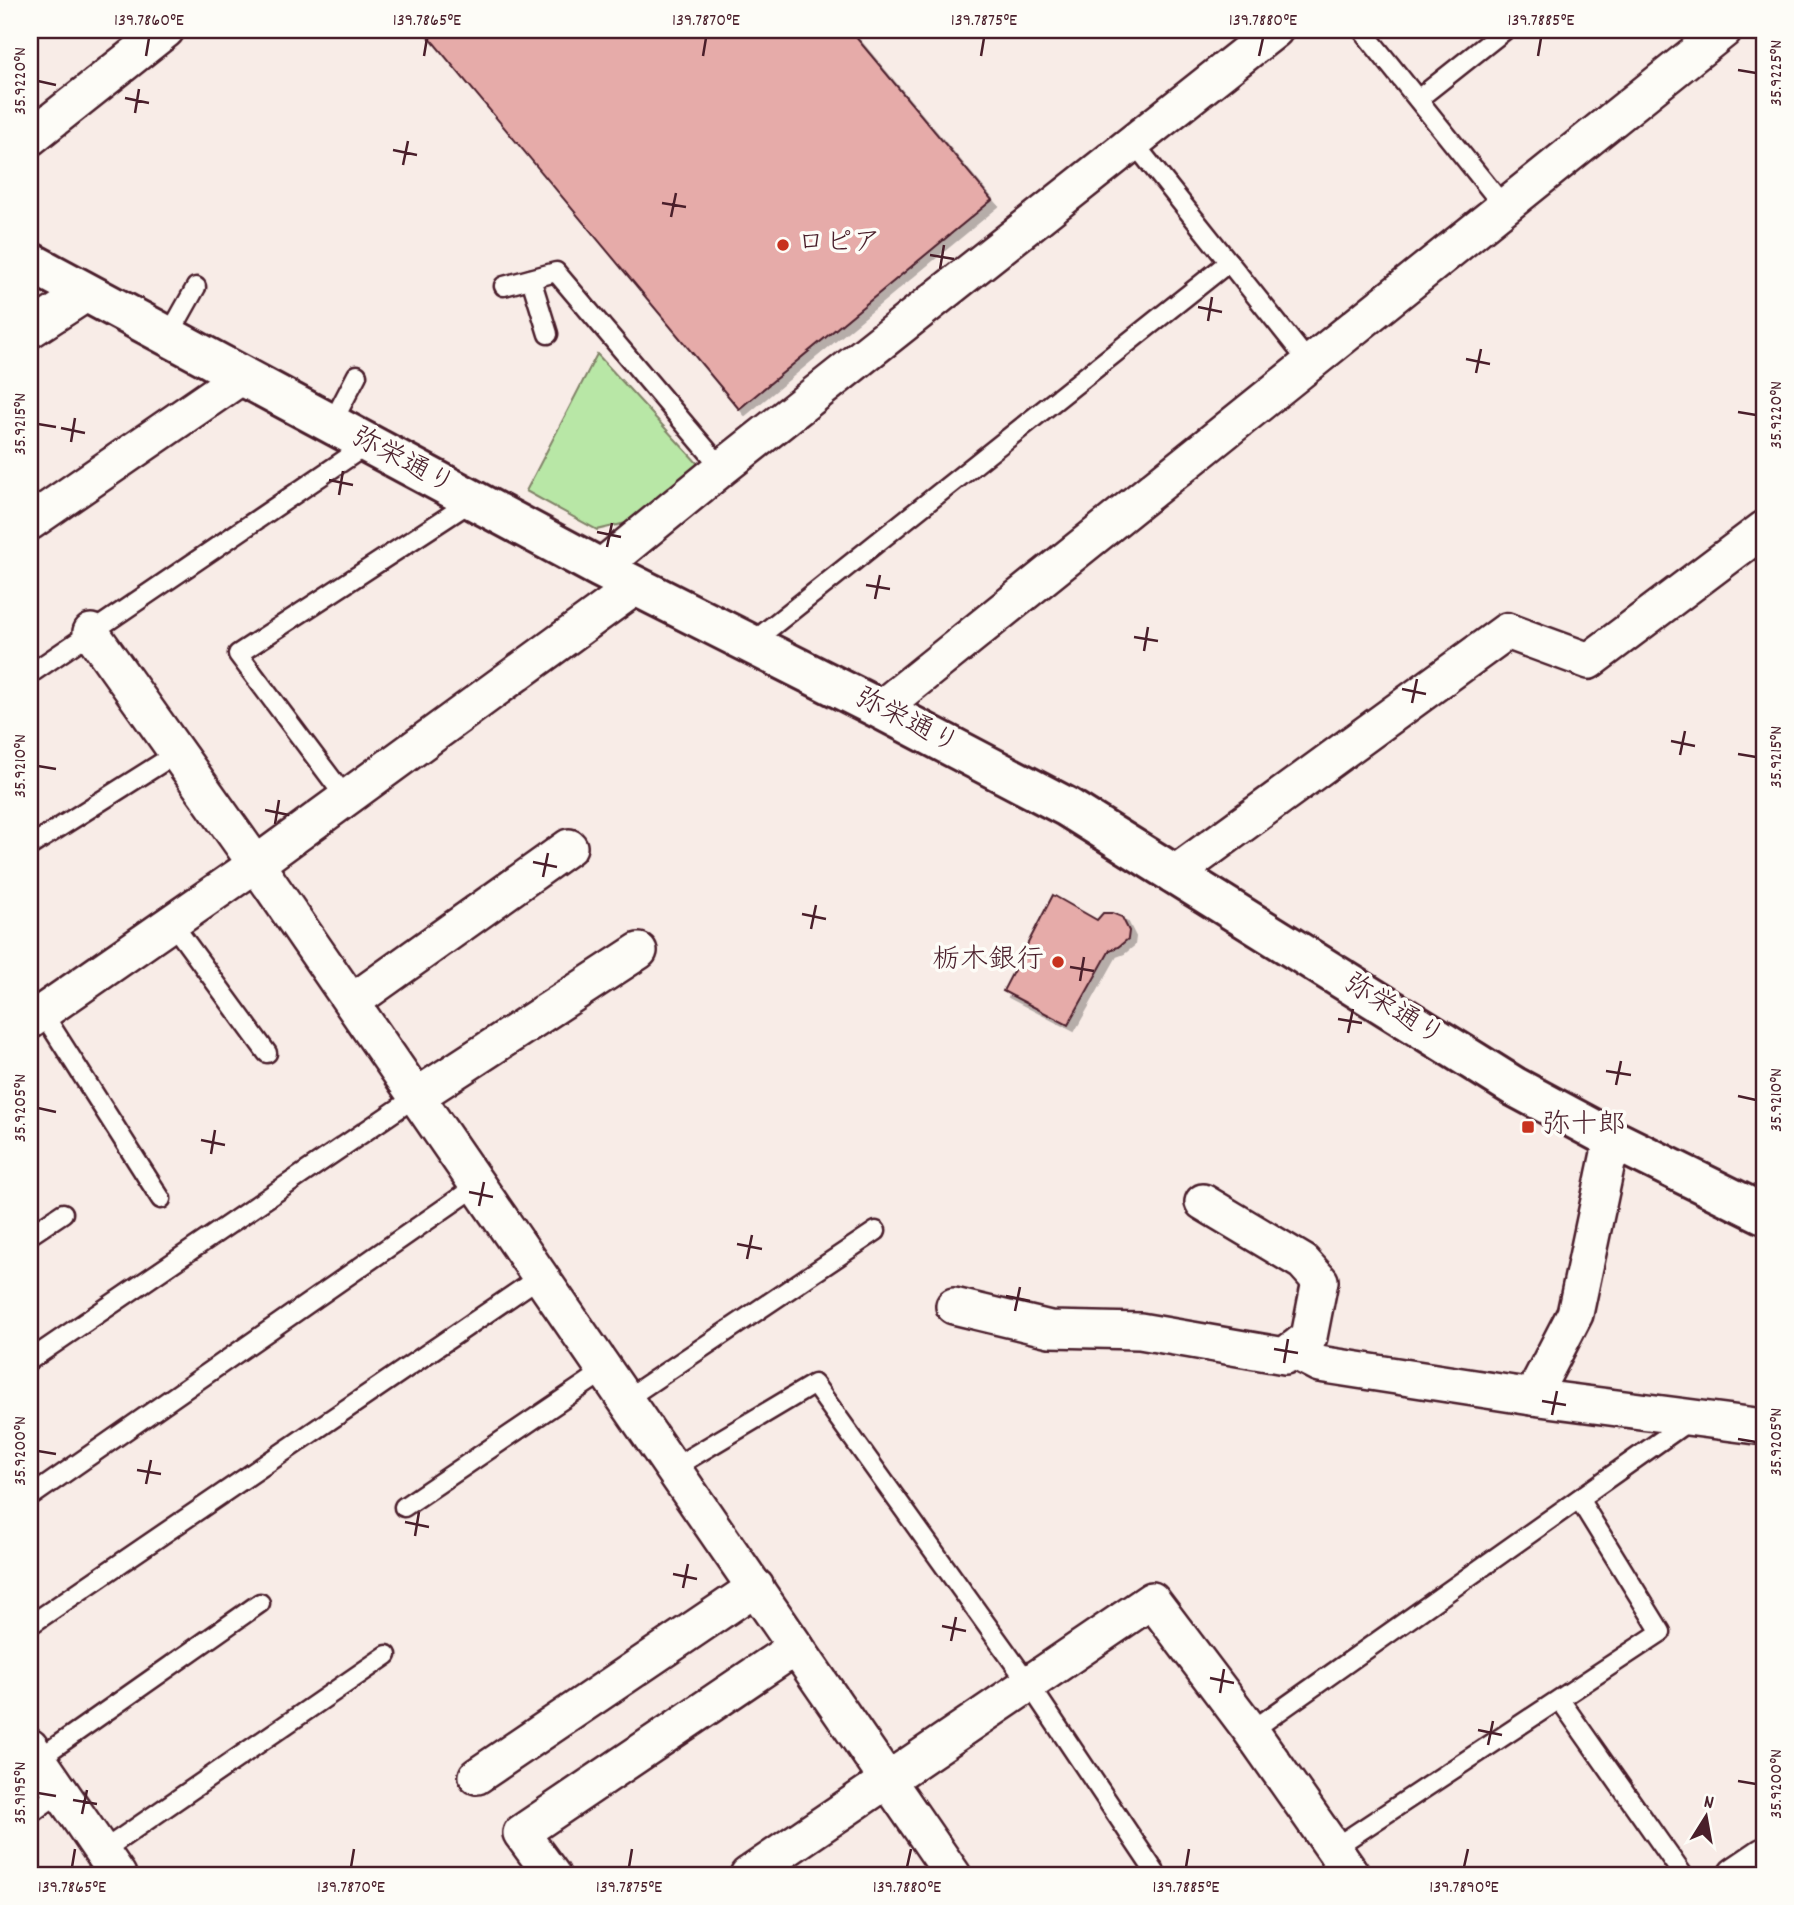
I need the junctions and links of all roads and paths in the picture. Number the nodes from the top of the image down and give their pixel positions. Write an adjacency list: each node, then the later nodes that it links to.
1 (166, 30): 7 (street)
2 (1275, 30): 8 (street)
3 (1362, 30): 6 (lane)
4 (1505, 30): 6 (lane)
5 (1724, 30): 9 (street)
6 (1418, 99): 9 (lane)
7 (30, 138)
8 (1133, 142): 11 (lane); 24 (street)
9 (1505, 208): 19 (street)
10 (30, 262): 15 (street, 弥栄通り)
11 (1229, 262): 19 (lane); 31 (lane)
12 (531, 279): 13 (lane); 17 (lane); 24 (lane)
13 (504, 286)
14 (196, 287): 18 (lane)
15 (87, 293): 16 (street); 18 (street, 弥栄通り)
16 (30, 330)
17 (548, 334)
18 (168, 337): 21 (street, 弥栄通り)
19 (1310, 364): 33 (street)
20 (357, 375): 22 (lane)
21 (242, 376): 22 (street, 弥栄通り); 26 (street)
22 (331, 425): 23 (street, 弥栄通り)
23 (368, 444): 25 (street, 弥栄通り); 30 (lane)
24 (722, 468): 28 (street)
25 (472, 500): 28 (street, 弥栄通り); 35 (lane)
26 (30, 522)
27 (1764, 529): 39 (street)
28 (600, 568): 29 (street, 弥栄通り)
29 (635, 587): 31 (street, 弥栄通り); 35 (street)
30 (91, 632): 32 (lane); 34 (street)
31 (750, 644): 33 (street, 弥栄通り)
32 (30, 674)
33 (880, 709): 39 (street, 弥栄通り)
34 (177, 753): 36 (lane); 38 (street)
35 (346, 798): 38 (street)
36 (30, 846)
37 (569, 846): 42 (street)
38 (257, 864): 40 (street); 42 (street)
39 (1173, 875): 46 (street, 弥栄通り)
40 (172, 923): 43 (street); 44 (lane)
41 (639, 951): 45 (street)
42 (352, 1002): 45 (street)
43 (36, 1016): 48 (lane)
44 (267, 1053)
45 (417, 1096): 47 (street); 57 (lane)
46 (1612, 1139): 51 (street, 弥栄通り); 59 (street)
47 (478, 1185): 54 (street); 64 (lane)
48 (161, 1199)
49 (1203, 1202): 56 (street)
50 (63, 1213): 53 (lane)
51 (1764, 1214)
52 (876, 1231): 60 (lane)
53 (30, 1235)
54 (541, 1276): 58 (street); 69 (lane)
55 (954, 1306): 56 (street)
56 (1292, 1350): 59 (street)
57 (30, 1360)
58 (606, 1370): 60 (street); 66 (lane)
59 (1532, 1397): 61 (street)
60 (626, 1399): 63 (street)
61 (1693, 1418): 62 (street); 65 (lane)
62 (1764, 1427)
63 (673, 1468): 67 (street); 72 (lane)
64 (30, 1497)
65 (1578, 1499): 73 (lane); 74 (lane)
66 (404, 1507)
67 (756, 1587): 70 (street); 76 (street)
68 (260, 1602): 75 (lane)
69 (30, 1625)
70 (796, 1647): 77 (street); 84 (street)
71 (387, 1655): 82 (lane)
72 (1029, 1684): 74 (street); 77 (street); 86 (lane)
73 (1560, 1700): 81 (lane); 87 (lane)
74 (1251, 1731): 81 (street)
75 (34, 1753): 78 (street)
76 (477, 1776)
77 (887, 1781): 83 (street); 85 (street)
78 (61, 1793): 79 (lane); 82 (street)
79 (30, 1814)
80 (1764, 1856): 88 (street)
81 (1343, 1861)
82 (109, 1863)
83 (754, 1874)
84 (552, 1875)
85 (953, 1875)
86 (1157, 1875)
87 (1683, 1875)
88 (1736, 1875)

